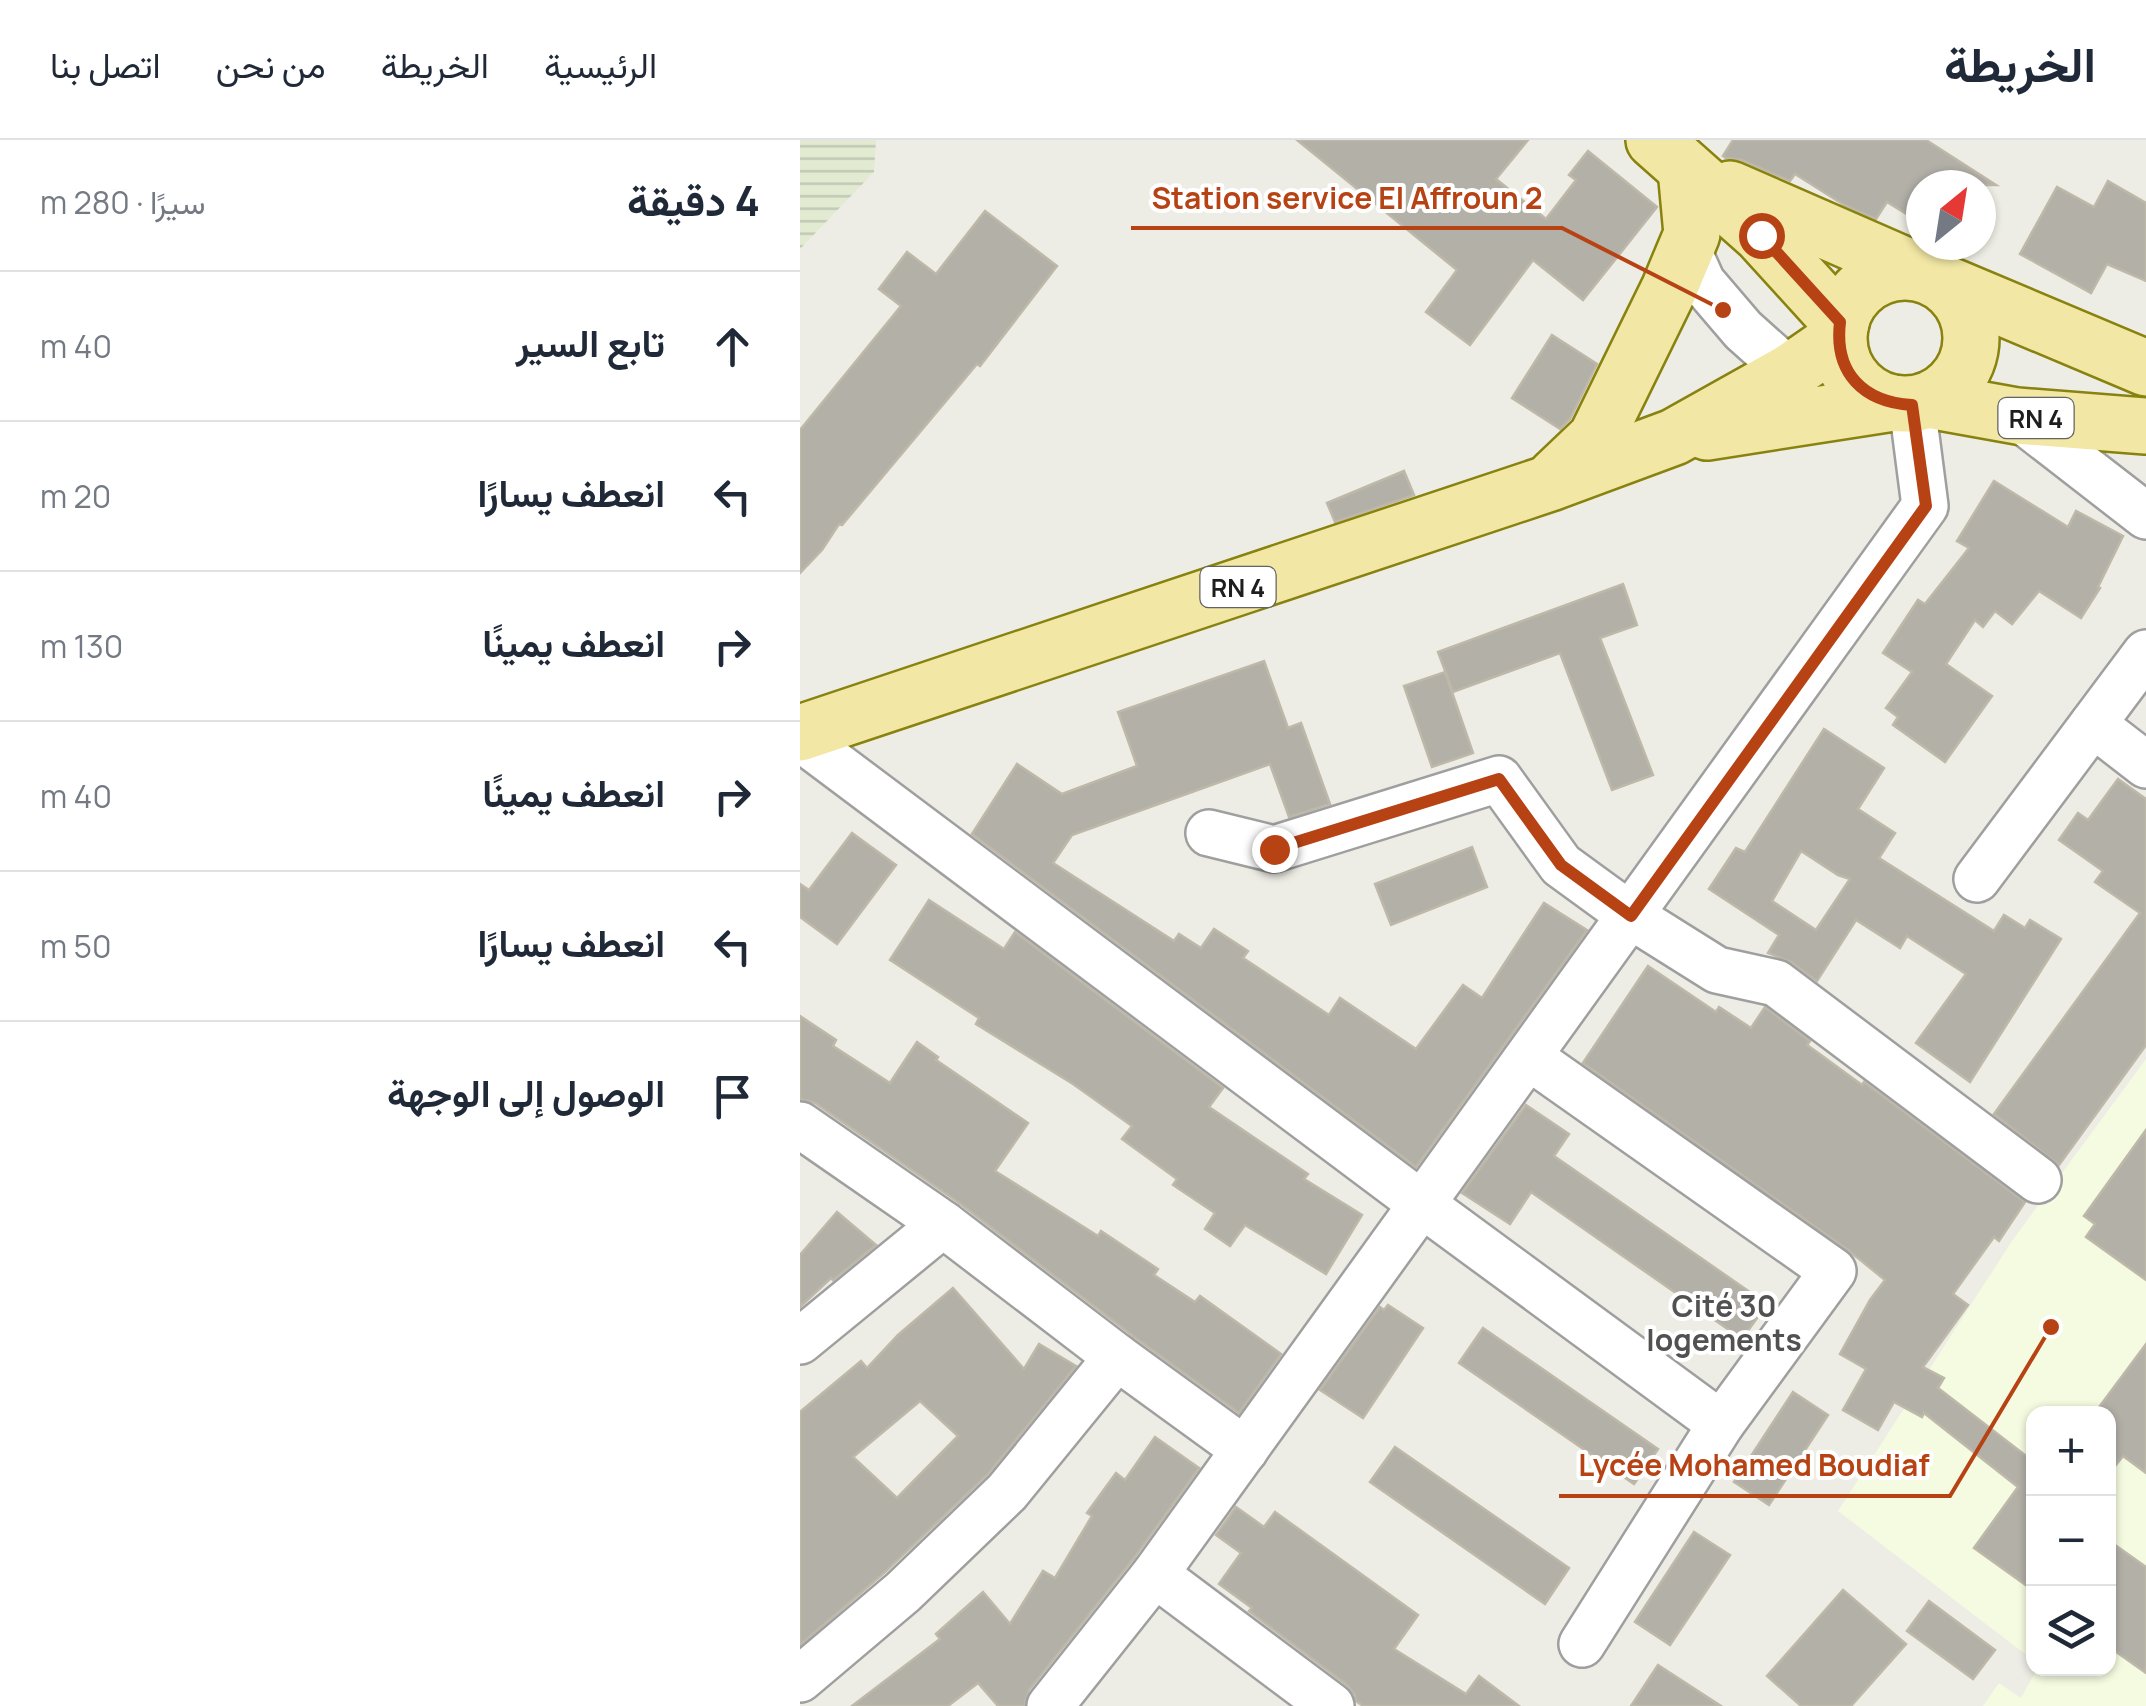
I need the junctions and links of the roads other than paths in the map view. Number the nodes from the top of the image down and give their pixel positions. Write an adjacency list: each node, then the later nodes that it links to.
1 (1670, 155): 2 (main road); 3 (main road); 4 (main road)
2 (1686, 246): 6 (street); 11 (main road)
3 (1932, 277): 4 (main road); 5 (main road); 7 (main road)
4 (1839, 331): 6 (main road, RN 4); 7 (main road)
5 (2146, 368)
6 (1790, 372): 10 (main road, RN 4)
7 (1911, 403): 8 (main road, RN 4); 10 (main road, RN 4); 19 (street)
8 (2017, 416): 9 (main road, RN 4); 12 (street)
9 (2146, 426)
10 (1674, 437): 11 (main road, RN 4)
11 (1550, 483): 15 (main road, RN 4)
12 (2146, 516)
13 (2146, 653): 14 (street)
14 (2093, 724): 16 (street); 18 (street)
15 (800, 736): 23 (street)
16 (2146, 765)
17 (1209, 833): 19 (street)
18 (1978, 878)
19 (1631, 916): 20 (street); 22 (street)
20 (1530, 1057): 23 (street); 27 (street)
21 (800, 1125): 24 (street)
22 (2038, 1180)
23 (1422, 1205): 27 (street); 28 (street)
24 (943, 1224): 25 (street); 26 (street)
25 (800, 1341)
26 (1117, 1357): 28 (street); 31 (street)
27 (1721, 1424): 30 (street)
28 (1246, 1450): 29 (street)
29 (1154, 1574): 32 (street); 33 (street)
30 (1582, 1644)
31 (800, 1679)
32 (1050, 1706)
33 (1331, 1706)

